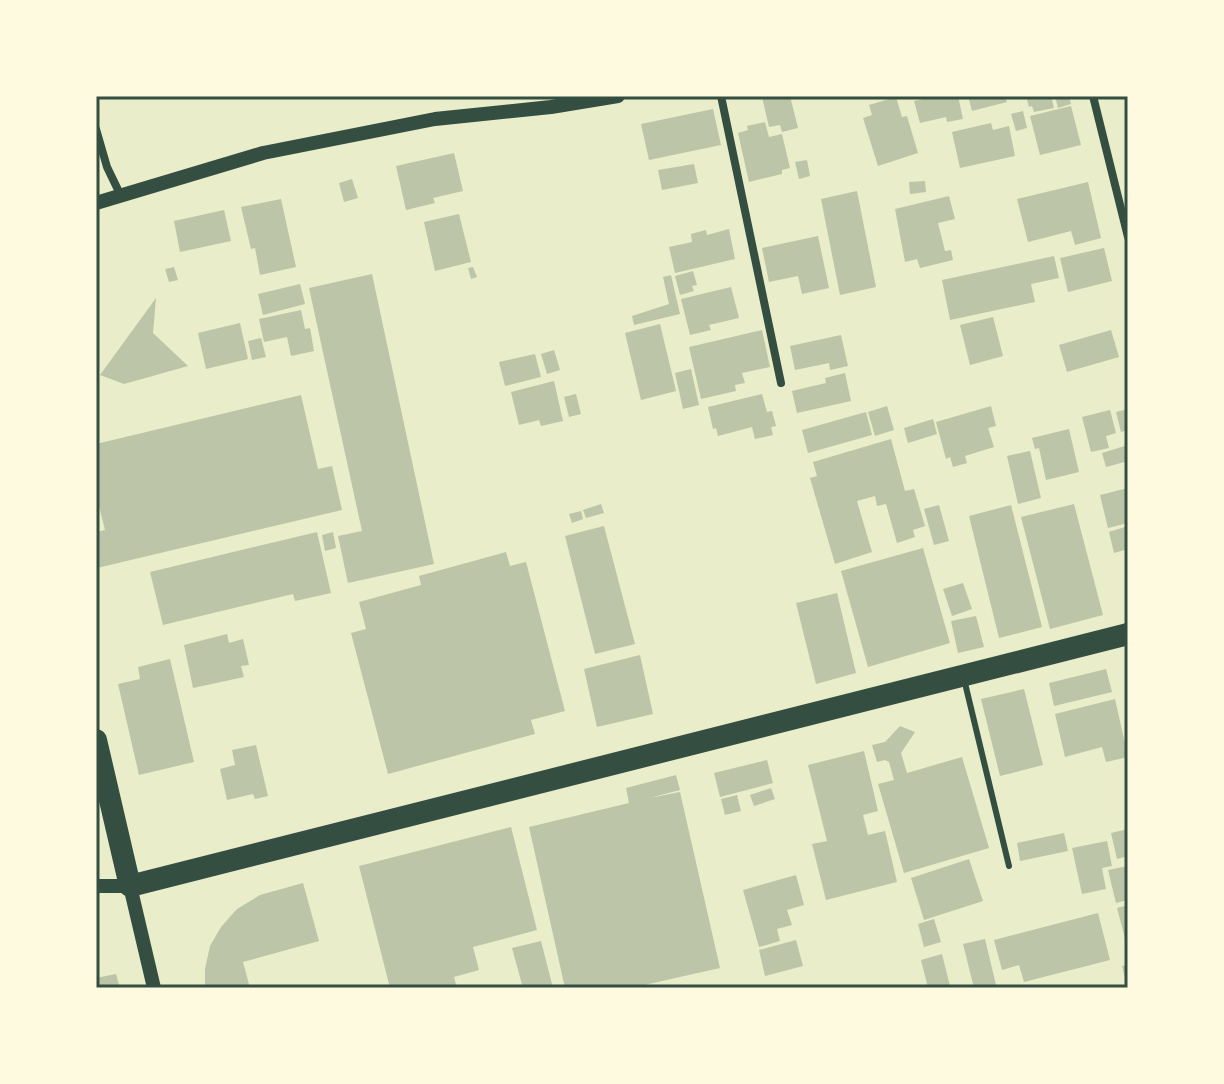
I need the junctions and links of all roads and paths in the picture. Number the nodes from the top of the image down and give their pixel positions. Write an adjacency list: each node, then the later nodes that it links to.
1 (618, 96): 5 (street)
2 (721, 96): 8 (street)
3 (1093, 96): 7 (street)
4 (96, 129): 5 (street)
5 (120, 194): 6 (street)
6 (96, 203)
7 (1128, 237)
8 (781, 383)
9 (1128, 634): 10 (highway)
10 (963, 677): 12 (lane); 14 (highway)
11 (96, 740): 14 (highway)
12 (1009, 866)
13 (96, 886): 14 (street)
14 (130, 886): 15 (street)
15 (154, 988)

